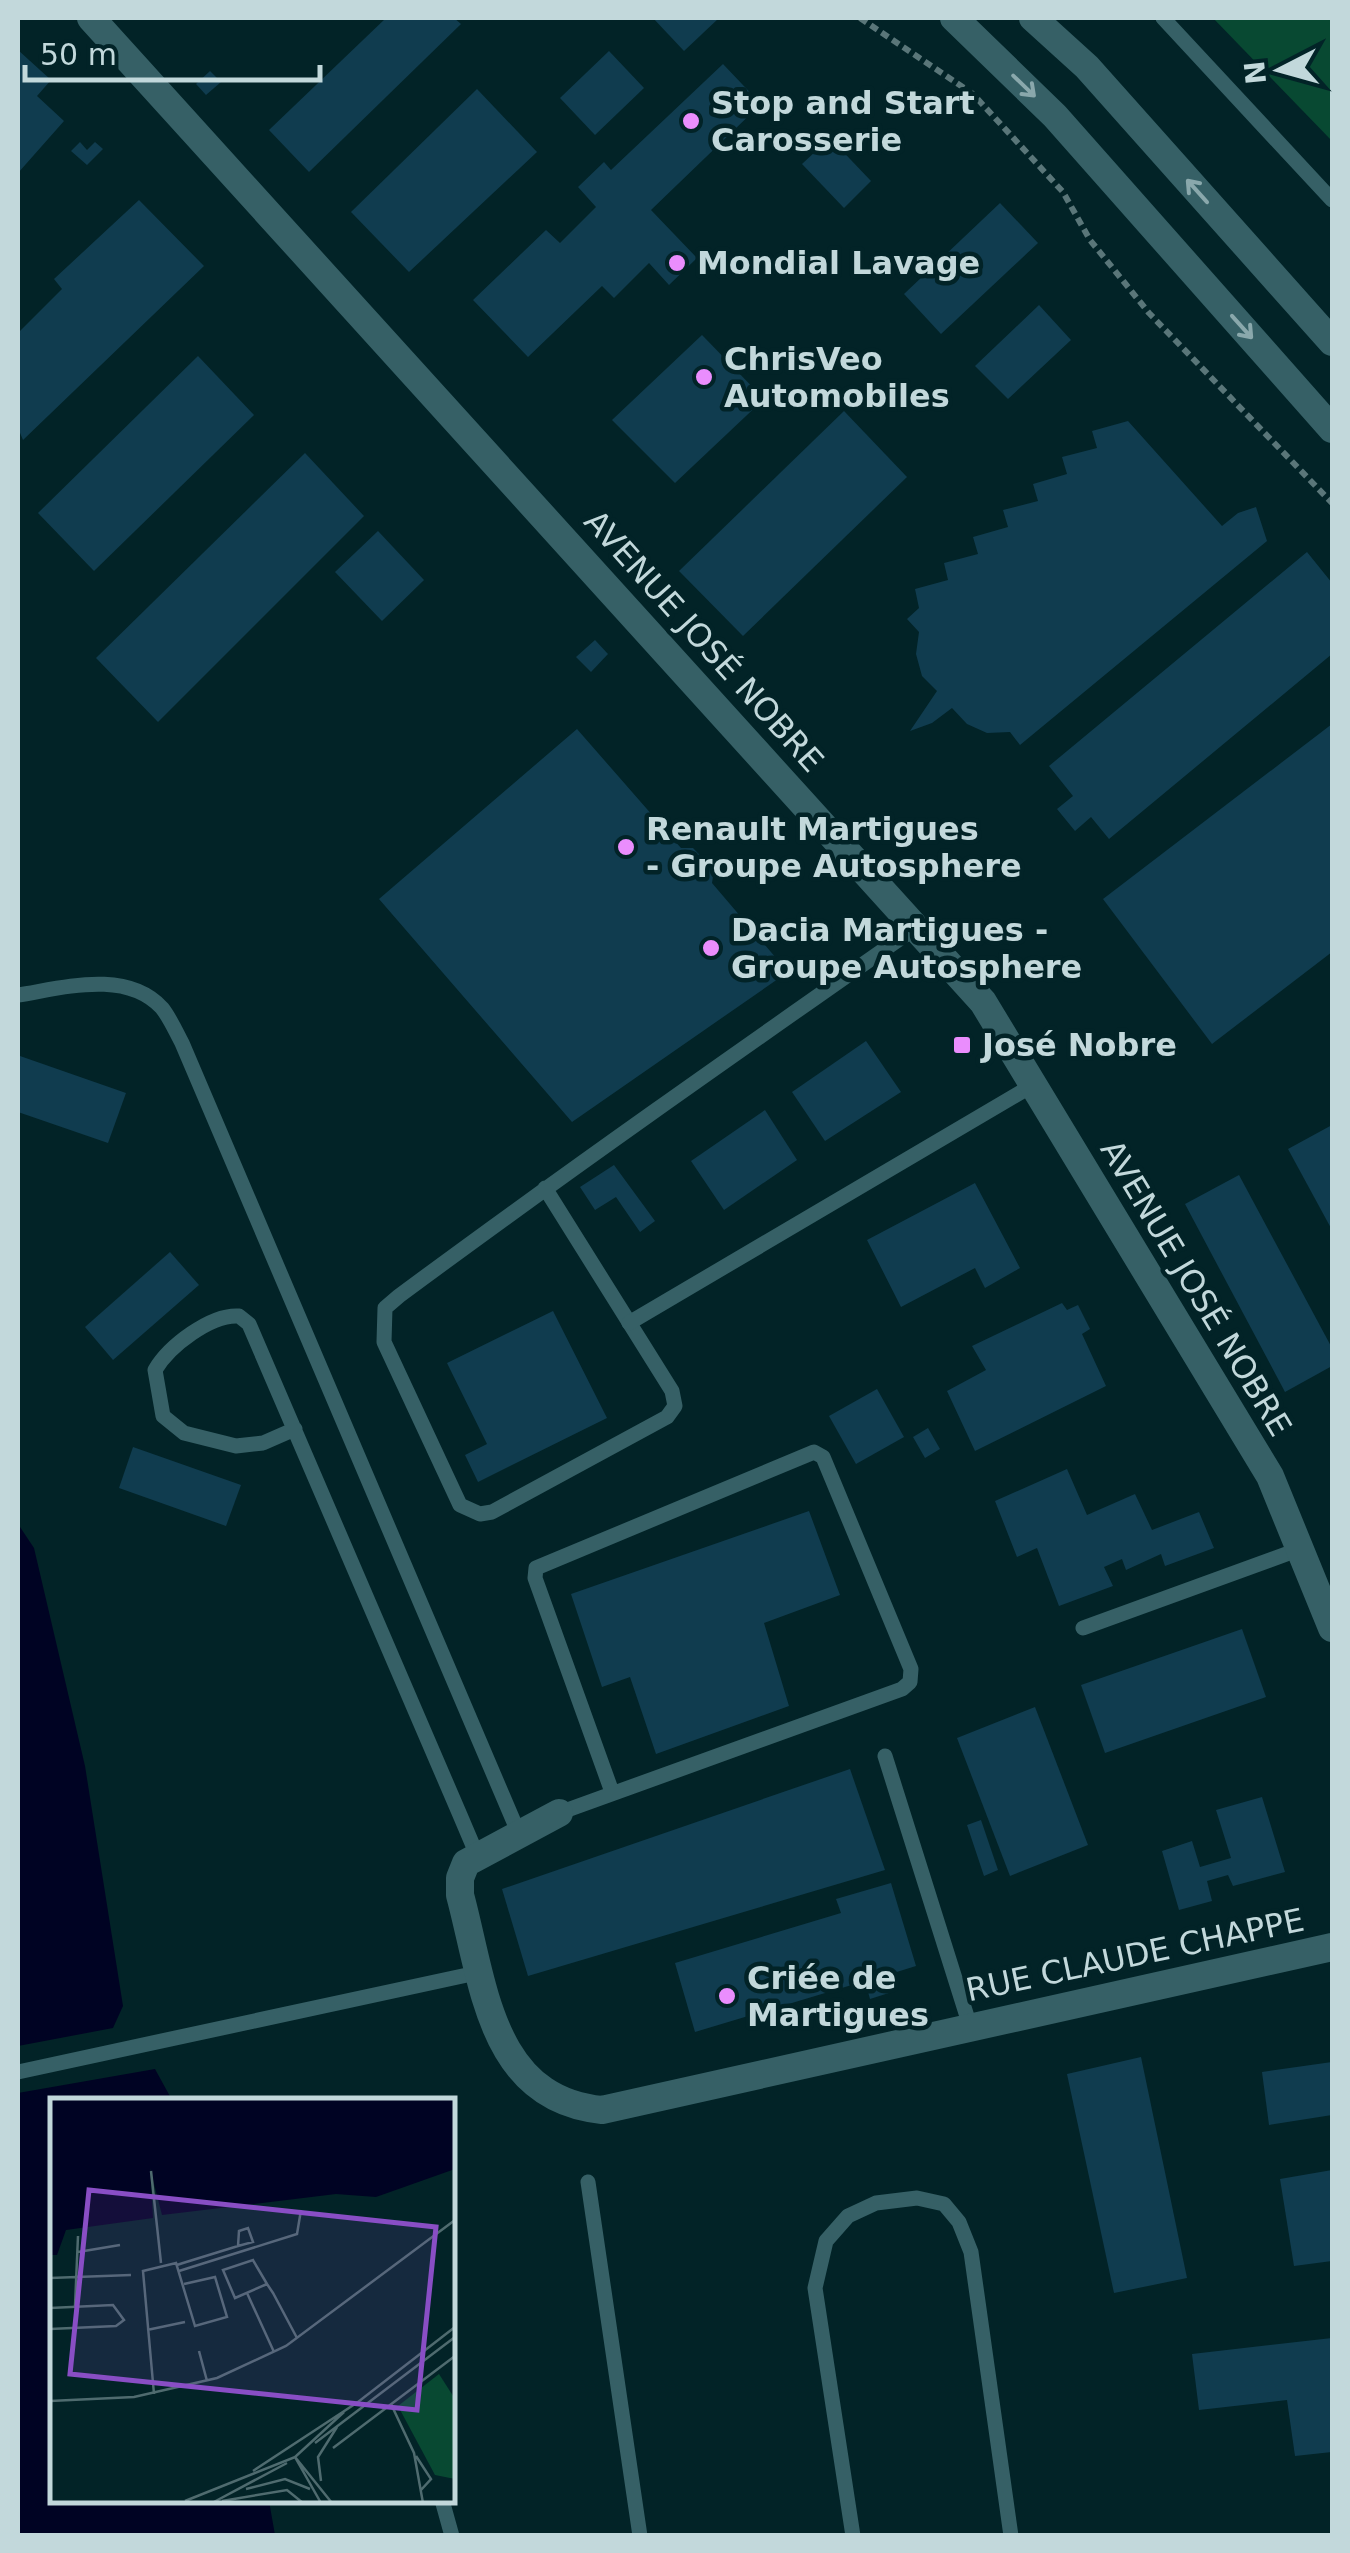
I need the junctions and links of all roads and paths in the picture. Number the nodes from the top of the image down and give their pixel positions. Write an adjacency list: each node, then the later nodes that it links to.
1 (91, 18): 10 (street, AVENUE JOSÉ NOBRE)
2 (860, 18): 9 (path)
3 (954, 18): 8 (street, one-way to 8)
4 (1033, 18): 7 (street, one-way to 4)
5 (1163, 18): 6 (lane)
6 (1330, 192)
7 (1332, 342)
8 (1332, 429)
9 (1332, 503)
10 (915, 928): 12 (street, AVENUE JOSÉ NOBRE); 13 (lane)
11 (18, 994): 22 (lane)
12 (1033, 1085): 14 (lane); 16 (street, AVENUE JOSÉ NOBRE)
13 (544, 1188): 14 (lane); 14 (lane)
14 (629, 1323)
15 (295, 1429): 15 (lane); 23 (lane)
16 (1300, 1550): 17 (lane); 18 (street, AVENUE JOSÉ NOBRE)
17 (1083, 1628)
18 (1332, 1628)
19 (884, 1756): 26 (lane)
20 (612, 1792): 20 (lane); 21 (lane)
21 (559, 1814): 22 (street)
22 (519, 1834): 23 (street)
23 (477, 1855): 25 (street, RUE CLAUDE CHAPPE)
24 (1332, 1948): 26 (street, RUE CLAUDE CHAPPE)
25 (481, 1972): 26 (street, RUE CLAUDE CHAPPE); 27 (lane)
26 (970, 2026)
27 (18, 2072)
28 (588, 2182): 31 (lane)
29 (443, 2503): 30 (lane)
30 (452, 2536)
31 (640, 2536)
32 (853, 2536): 33 (lane)
33 (1011, 2536)

